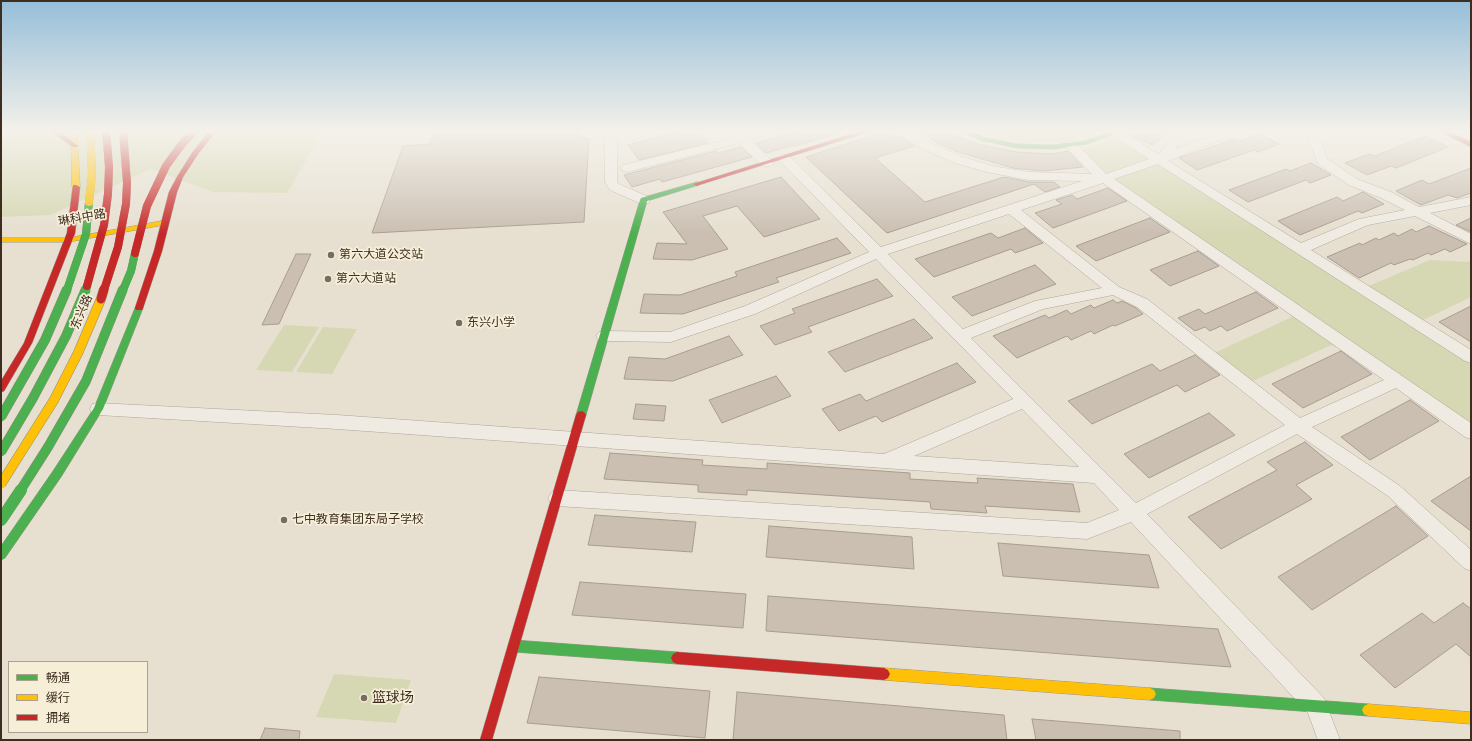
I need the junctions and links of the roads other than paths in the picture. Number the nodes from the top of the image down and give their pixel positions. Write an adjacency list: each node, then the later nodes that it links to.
1 (76, 165): 22 (main road)
2 (92, 165): 40 (main road, bridge)
3 (109, 165): 44 (main road, 东兴路, bridge)
4 (126, 165): 47 (main road, 东兴路, bridge)
5 (167, 165): 50 (main road, bridge)
6 (188, 165): 24 (main road)
7 (611, 165): 19 (street)
8 (641, 165): 16 (street)
9 (762, 165): 19 (main road)
10 (791, 165): 31 (street)
11 (975, 165): 17 (street)
12 (1089, 165): 17 (street)
13 (1145, 165): 17 (street)
14 (1166, 165): 30 (street)
15 (1327, 165): 23 (street)
16 (627, 168)
17 (1104, 178): 21 (street); 36 (street)
18 (182, 197): 24 (main road)
19 (644, 200): 33 (main road)
20 (1471, 201): 23 (street)
21 (1011, 209): 31 (street); 32 (street)
22 (74, 211): 25 (main road); 27 (main road)
23 (1417, 212): 29 (street); 30 (street)
24 (166, 218): 25 (main road, 琳科中路); 27 (main road); 39 (main road)
25 (92, 229): 27 (main road, 琳科中路)
26 (1, 236): 27 (main road, 琳科中路)
27 (69, 236): 28 (main road, 琳科中路); 37 (main road)
28 (1, 240)
29 (1471, 240)
30 (1300, 248): 35 (street)
31 (878, 253): 33 (street); 34 (street)
32 (1114, 290): 34 (street); 41 (street)
33 (604, 336): 43 (main road)
34 (960, 336): 38 (street)
35 (1471, 356)
36 (1398, 381): 41 (street); 42 (street)
37 (1, 389)
38 (1025, 401): 45 (street); 46 (street)
39 (98, 409): 43 (street); 51 (main road)
40 (1, 417)
41 (1298, 426): 49 (street); 52 (street)
42 (1471, 432)
43 (575, 438): 45 (street); 48 (main road)
44 (1, 452)
45 (886, 461): 46 (street)
46 (1099, 476): 49 (street)
47 (1, 484)
48 (557, 498): 49 (street); 53 (main road)
49 (1133, 512): 54 (street)
50 (1, 520)
51 (1, 555)
52 (1471, 562)
53 (514, 646): 54 (main road); 56 (main road)
54 (1316, 706): 55 (main road); 57 (street)
55 (1471, 718)
56 (486, 740)
57 (1330, 740)

